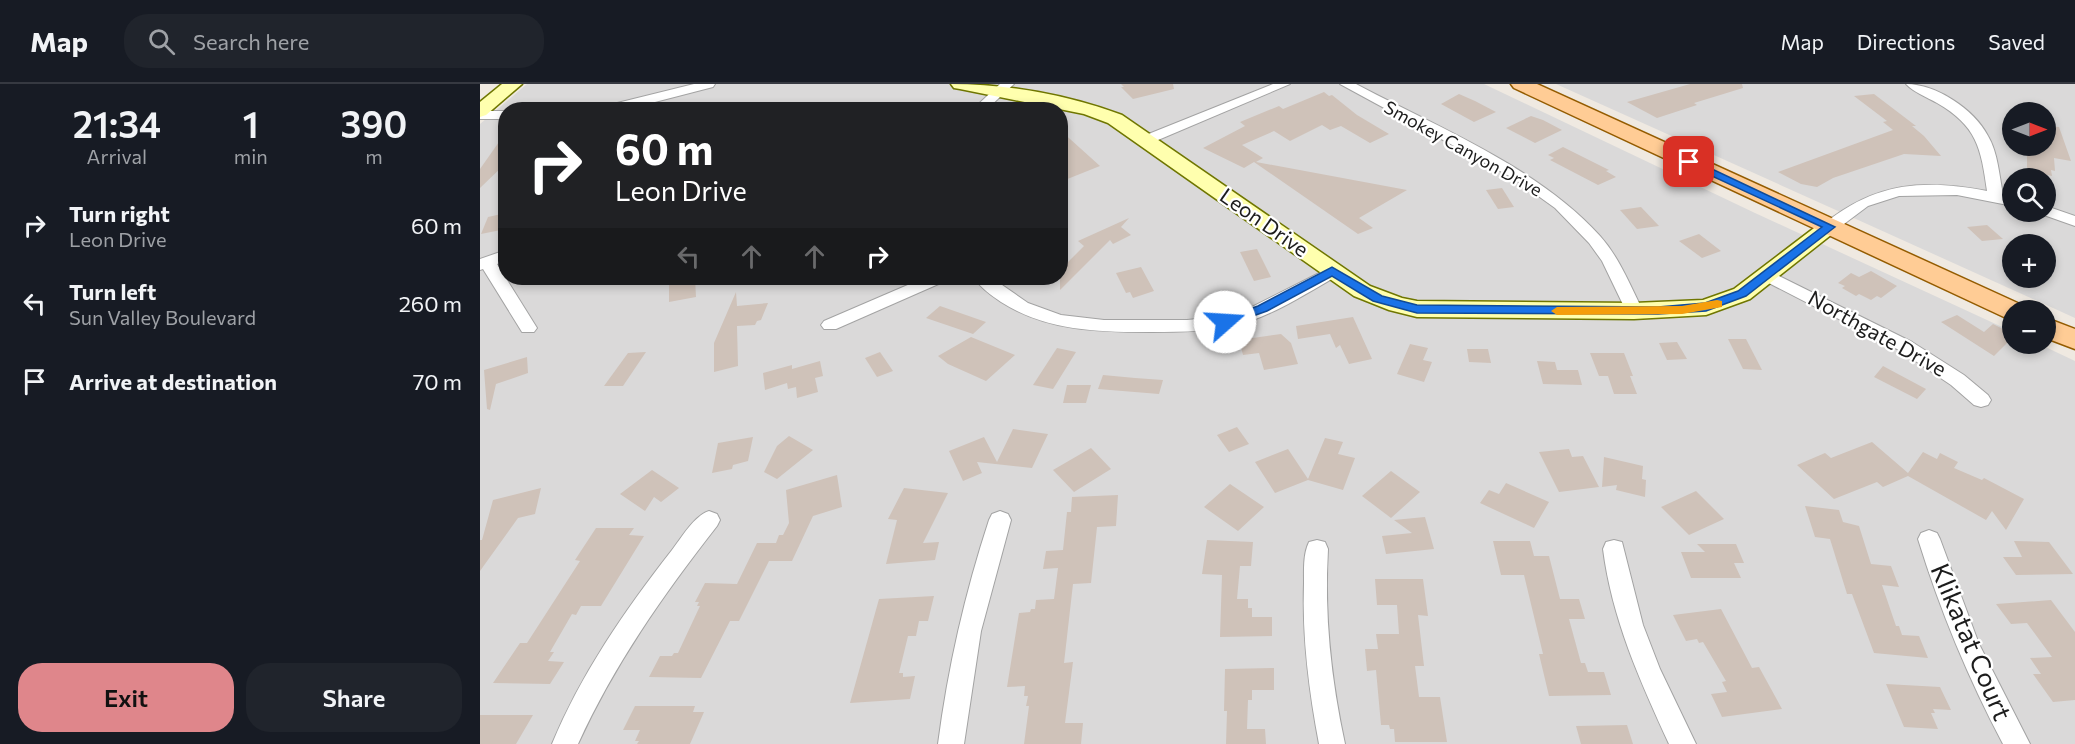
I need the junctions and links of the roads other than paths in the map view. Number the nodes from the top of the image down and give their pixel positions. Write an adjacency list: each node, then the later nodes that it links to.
1 (513, 84): 13 (street)
2 (709, 84): 9 (street)
3 (960, 84): 8 (street, Leon Drive)
4 (1284, 84): 15 (street)
5 (1346, 84): 29 (street, Smokey Canyon Drive)
6 (1521, 84): 20 (main road)
7 (1912, 84): 16 (street)
8 (1004, 88): 10 (street); 11 (street, Leon Drive)
9 (638, 102)
10 (987, 102)
11 (1061, 102)
12 (1068, 104): 15 (street, Leon Drive)
13 (480, 113): 14 (street)
14 (498, 114)
15 (1146, 140): 22 (street, Leon Drive)
16 (1996, 198): 17 (street, Leon Drive); 20 (street, Leon Drive)
17 (2002, 199)
18 (2056, 214): 19 (street)
19 (2075, 221)
20 (1830, 227): 23 (street, Leon Drive); 28 (main road)
21 (484, 263): 24 (street)
22 (1332, 271): 27 (street); 29 (street, Leon Drive)
23 (1767, 275): 29 (street, Leon Drive); 34 (street, Northgate Drive)
24 (498, 284)
25 (499, 285): 31 (street)
26 (921, 285): 30 (street)
27 (989, 285)
28 (2002, 306)
29 (1634, 311)
30 (830, 325)
31 (528, 328)
32 (2056, 331): 33 (main road)
33 (2075, 340)
34 (1981, 400)
35 (709, 520): 40 (street)
36 (1000, 520): 41 (street)
37 (1929, 540): 44 (street, Klikatat Court)
38 (1317, 549): 42 (street)
39 (1614, 549): 43 (street)
40 (565, 744)
41 (951, 744)
42 (1332, 744)
43 (1683, 744)
44 (2017, 744)

